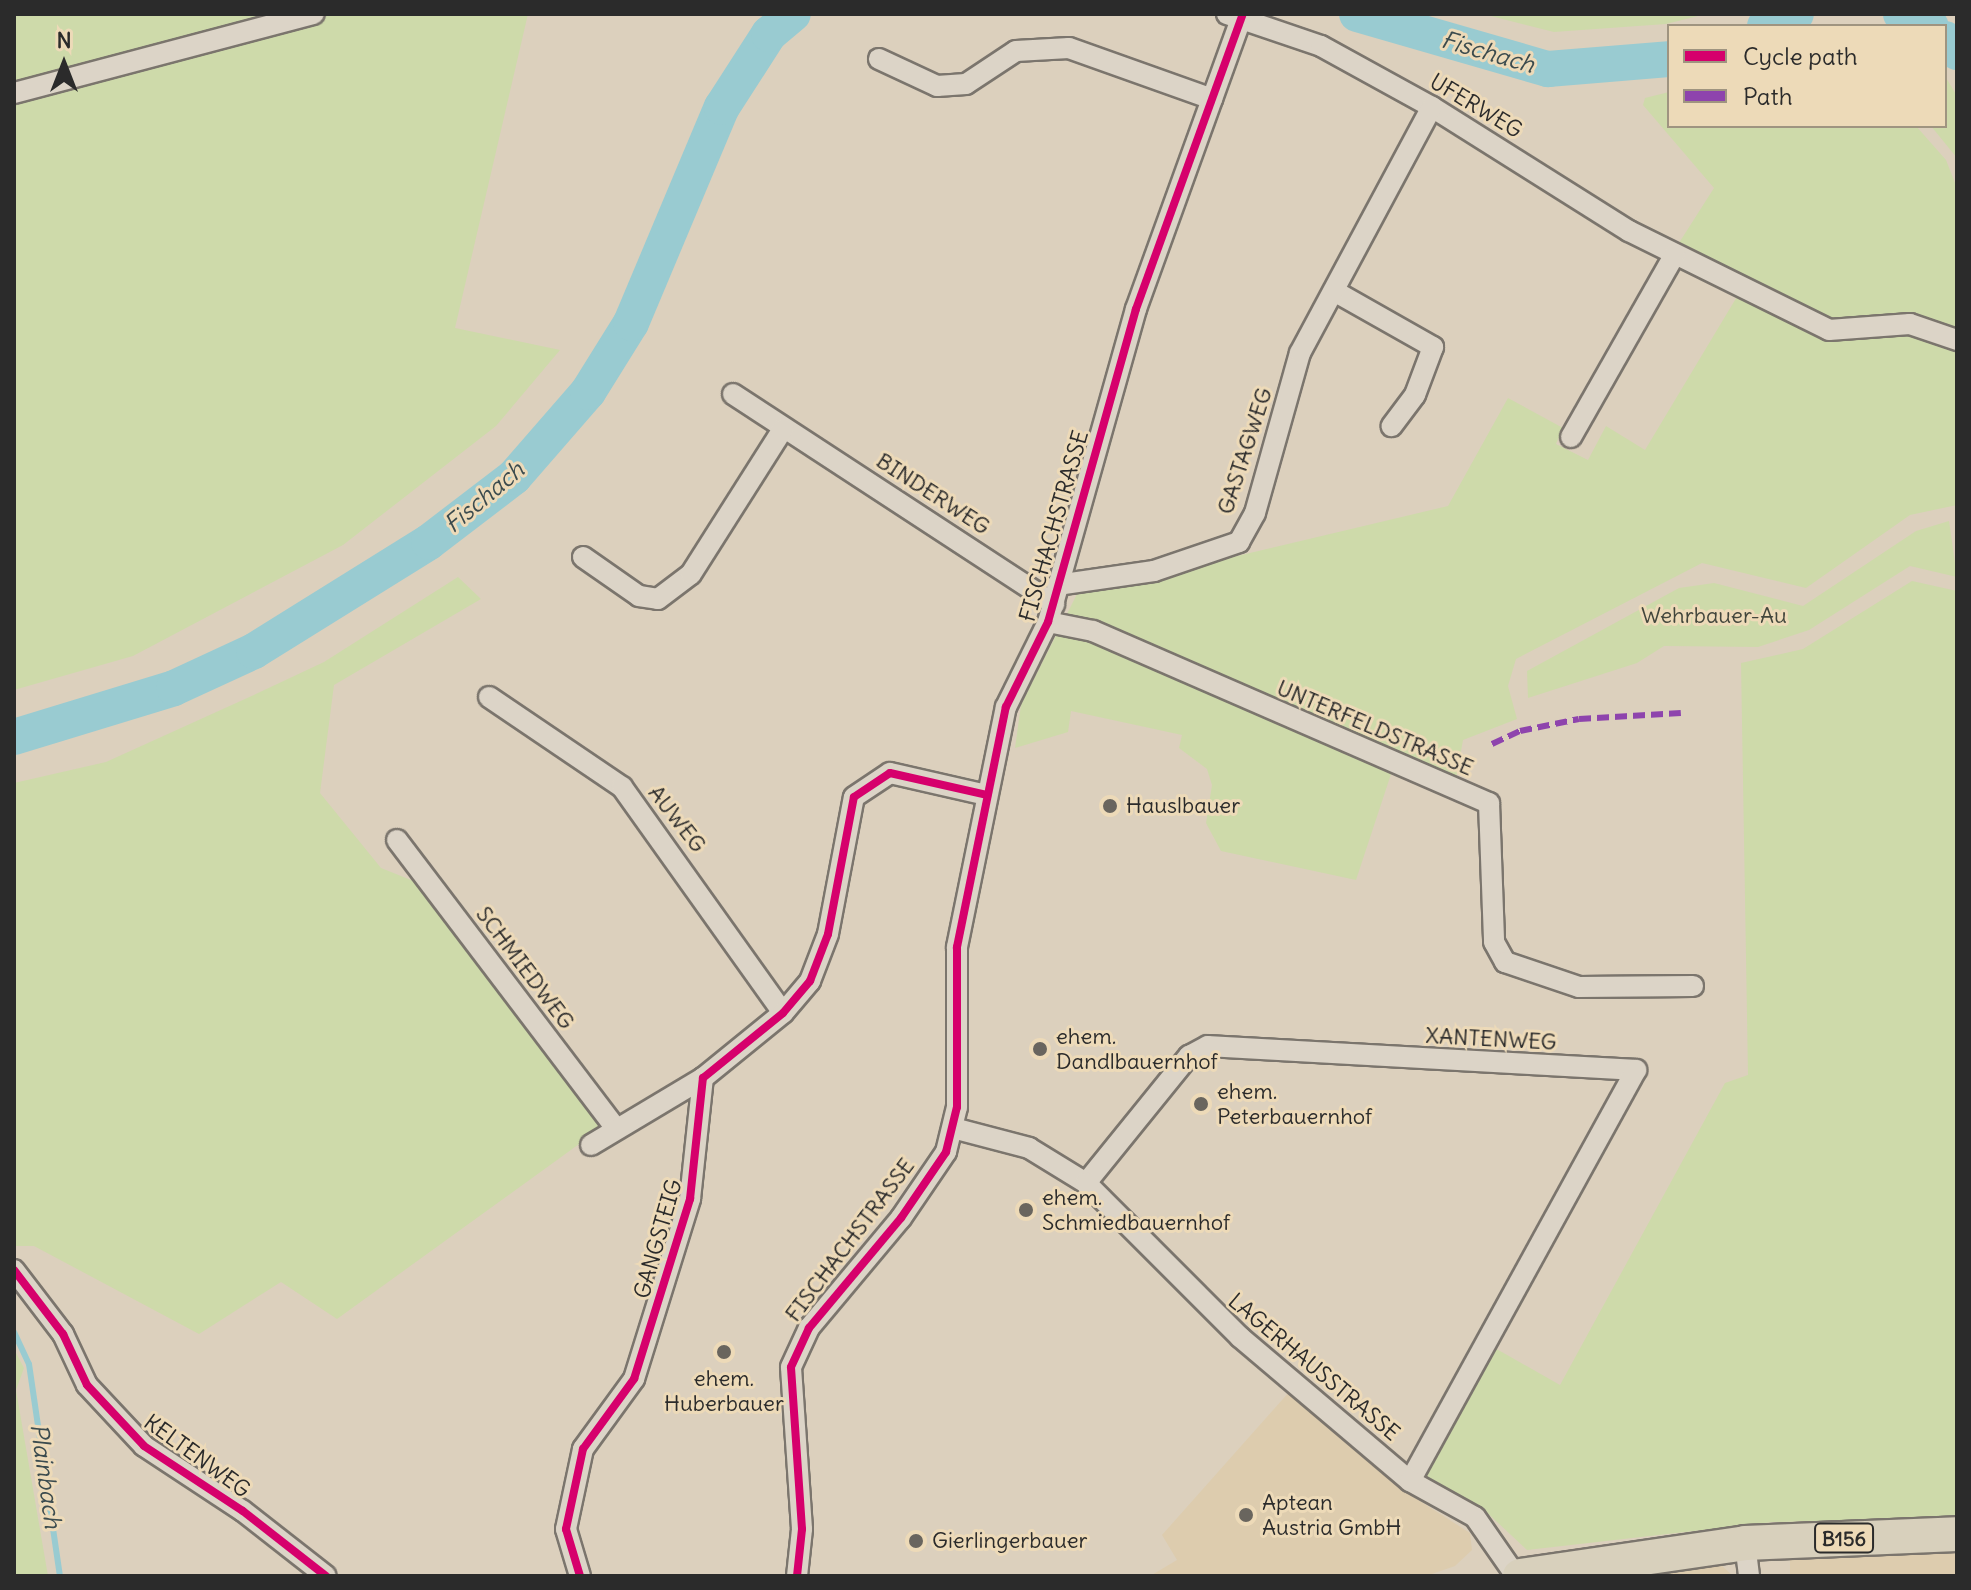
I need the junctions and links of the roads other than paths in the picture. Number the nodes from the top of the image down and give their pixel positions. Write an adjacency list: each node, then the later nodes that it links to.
1 (314, 14): 4 (street)
2 (1237, 16): 5 (street, FISCHACHSTRASSE); 6 (street, UFERWEG)
3 (879, 59): 5 (street)
4 (14, 93)
5 (1212, 99): 15 (street, FISCHACHSTRASSE)
6 (1432, 107): 7 (street, UFERWEG); 8 (street, GASTAGWEG)
7 (1675, 254): 9 (street, UFERWEG); 13 (street)
8 (1334, 291): 11 (street); 15 (street, GASTAGWEG)
9 (1957, 340)
10 (733, 394): 12 (street, BINDERWEG)
11 (1392, 426)
12 (783, 429): 14 (street); 15 (street, BINDERWEG)
13 (1571, 437)
14 (583, 557)
15 (1053, 604): 17 (street, FISCHACHSTRASSE); 19 (street, UNTERFELDSTRASSE)
16 (489, 697): 20 (street, AUWEG)
17 (987, 795): 20 (street); 23 (street, FISCHACHSTRASSE)
18 (397, 840): 22 (street, SCHMIEDWEG)
19 (1693, 986)
20 (783, 1013): 21 (street)
21 (703, 1078): 22 (street); 31 (street, GANGSTEIG)
22 (614, 1126): 24 (street)
23 (953, 1128): 25 (street); 32 (street, FISCHACHSTRASSE)
24 (591, 1145)
25 (1086, 1183): 27 (street, LAGERHAUSSTRASSE); 27 (street, XANTENWEG)
26 (14, 1270): 30 (street, KELTENWEG)
27 (1410, 1481): 33 (street, LAGERHAUSSTRASSE)
28 (1957, 1534): 29 (main road, B156)
29 (1742, 1555): 33 (main road, B156)
30 (326, 1576)
31 (580, 1576)
32 (797, 1576)
33 (1518, 1576)

